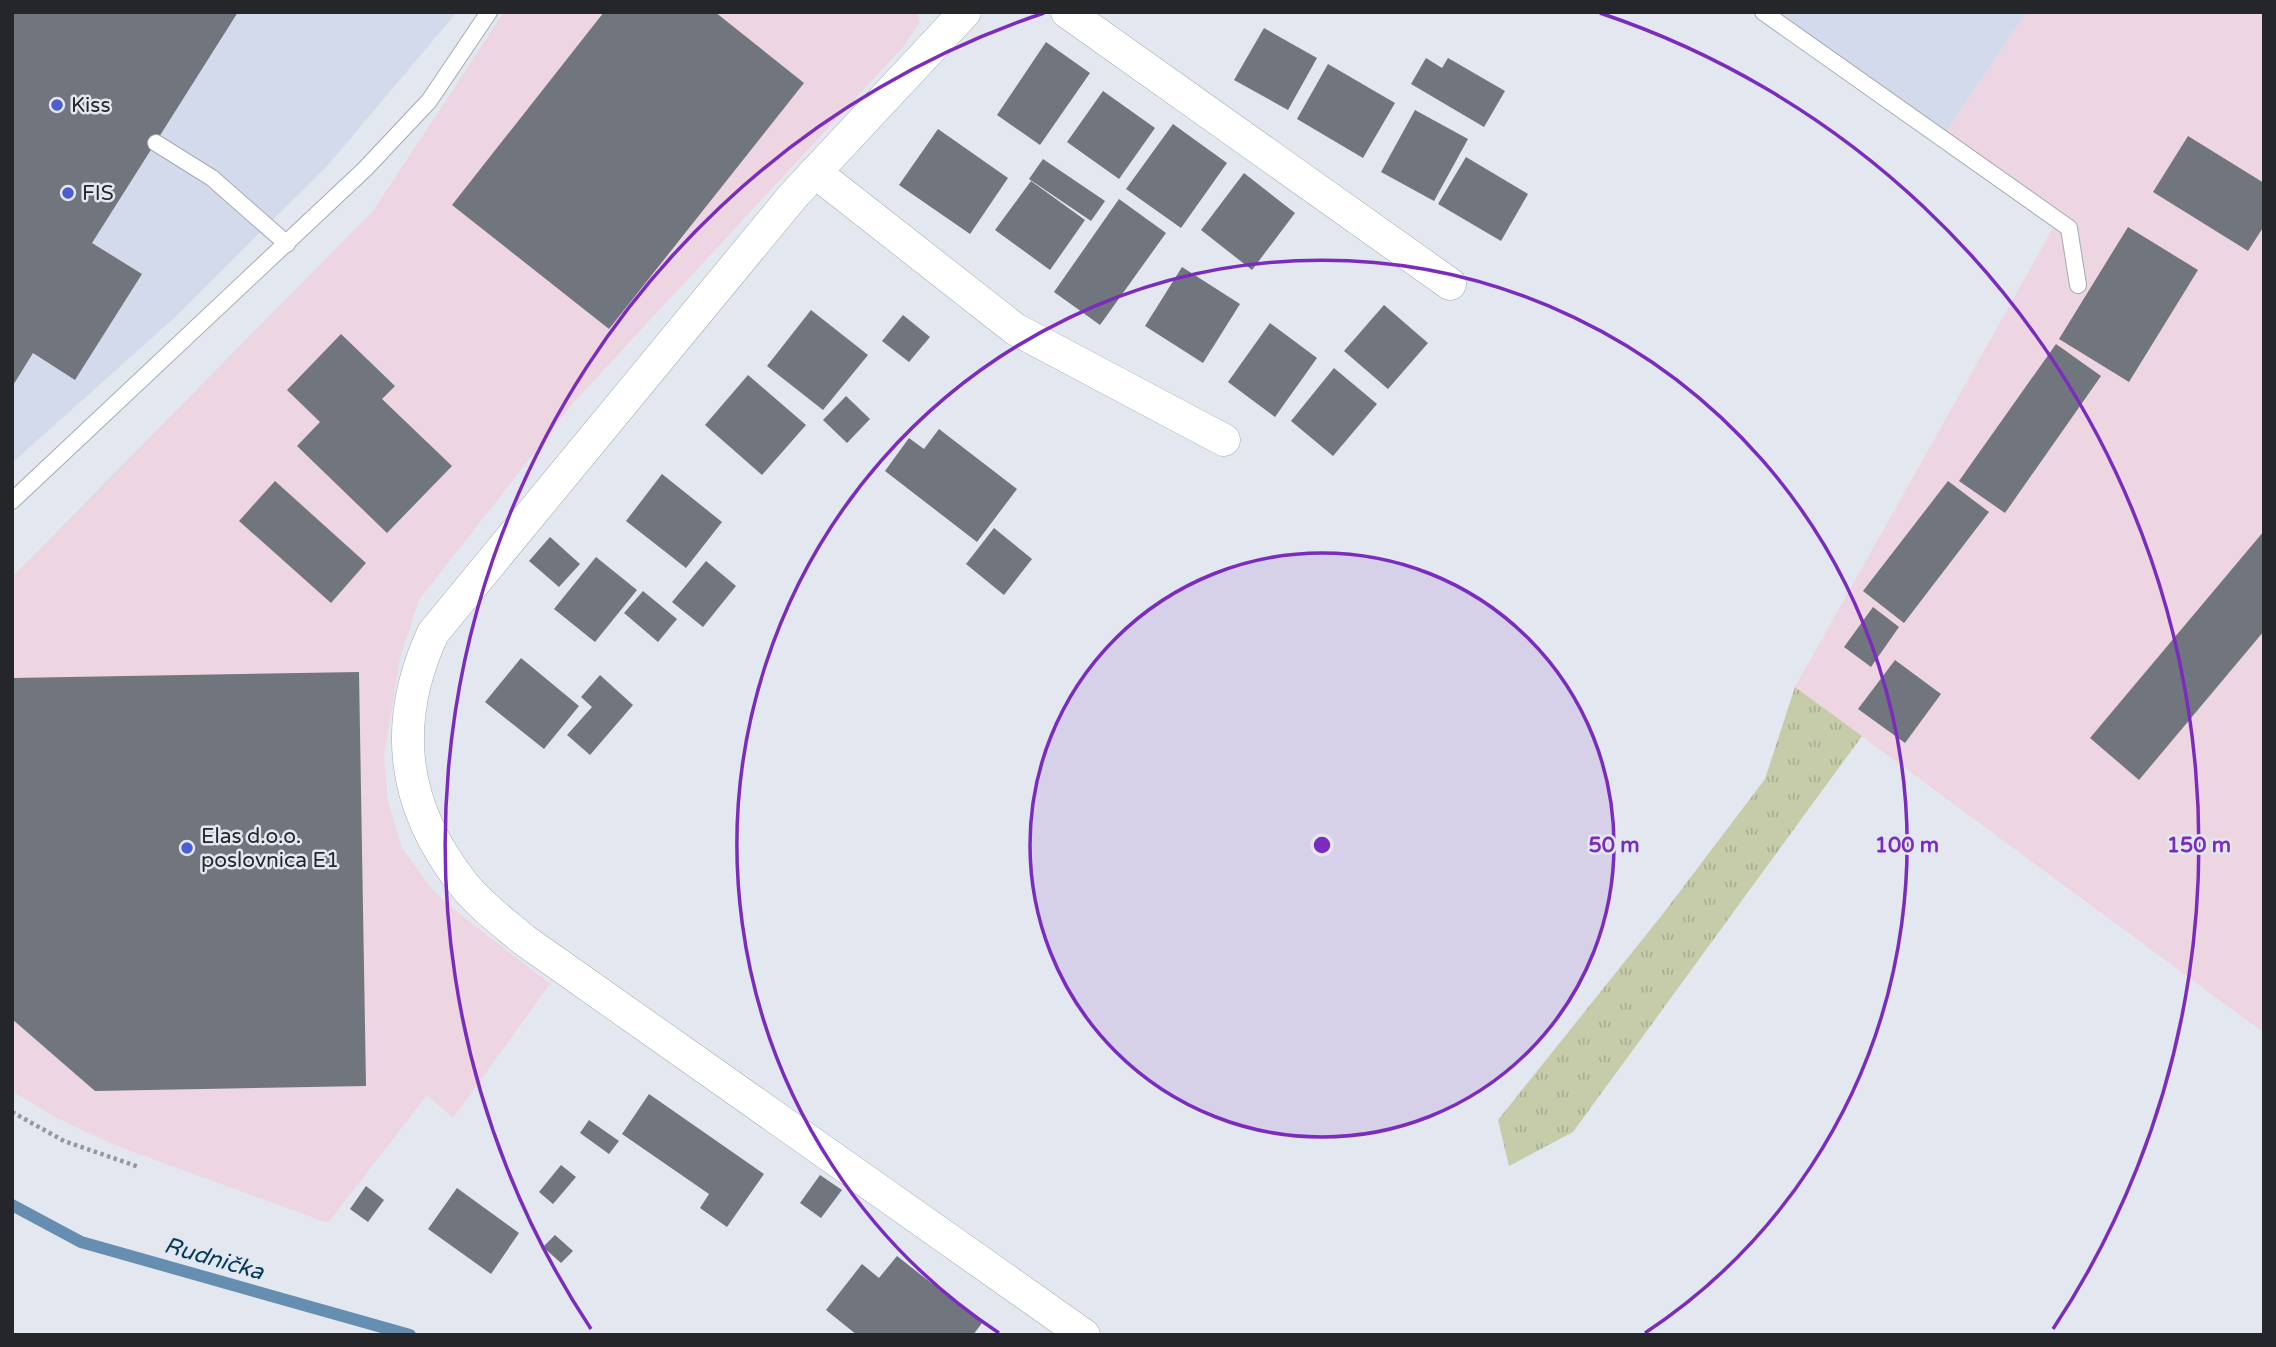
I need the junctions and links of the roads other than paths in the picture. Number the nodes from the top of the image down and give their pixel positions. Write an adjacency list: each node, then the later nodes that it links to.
1 (489, 12): 7 (lane)
2 (965, 12): 6 (street)
3 (1066, 12): 8 (street)
4 (1763, 12): 9 (lane)
5 (156, 143): 7 (lane)
6 (815, 172): 10 (street); 12 (street)
7 (287, 244): 11 (lane)
8 (1450, 284)
9 (2078, 285)
10 (1224, 440)
11 (12, 501)
12 (1084, 1335)

